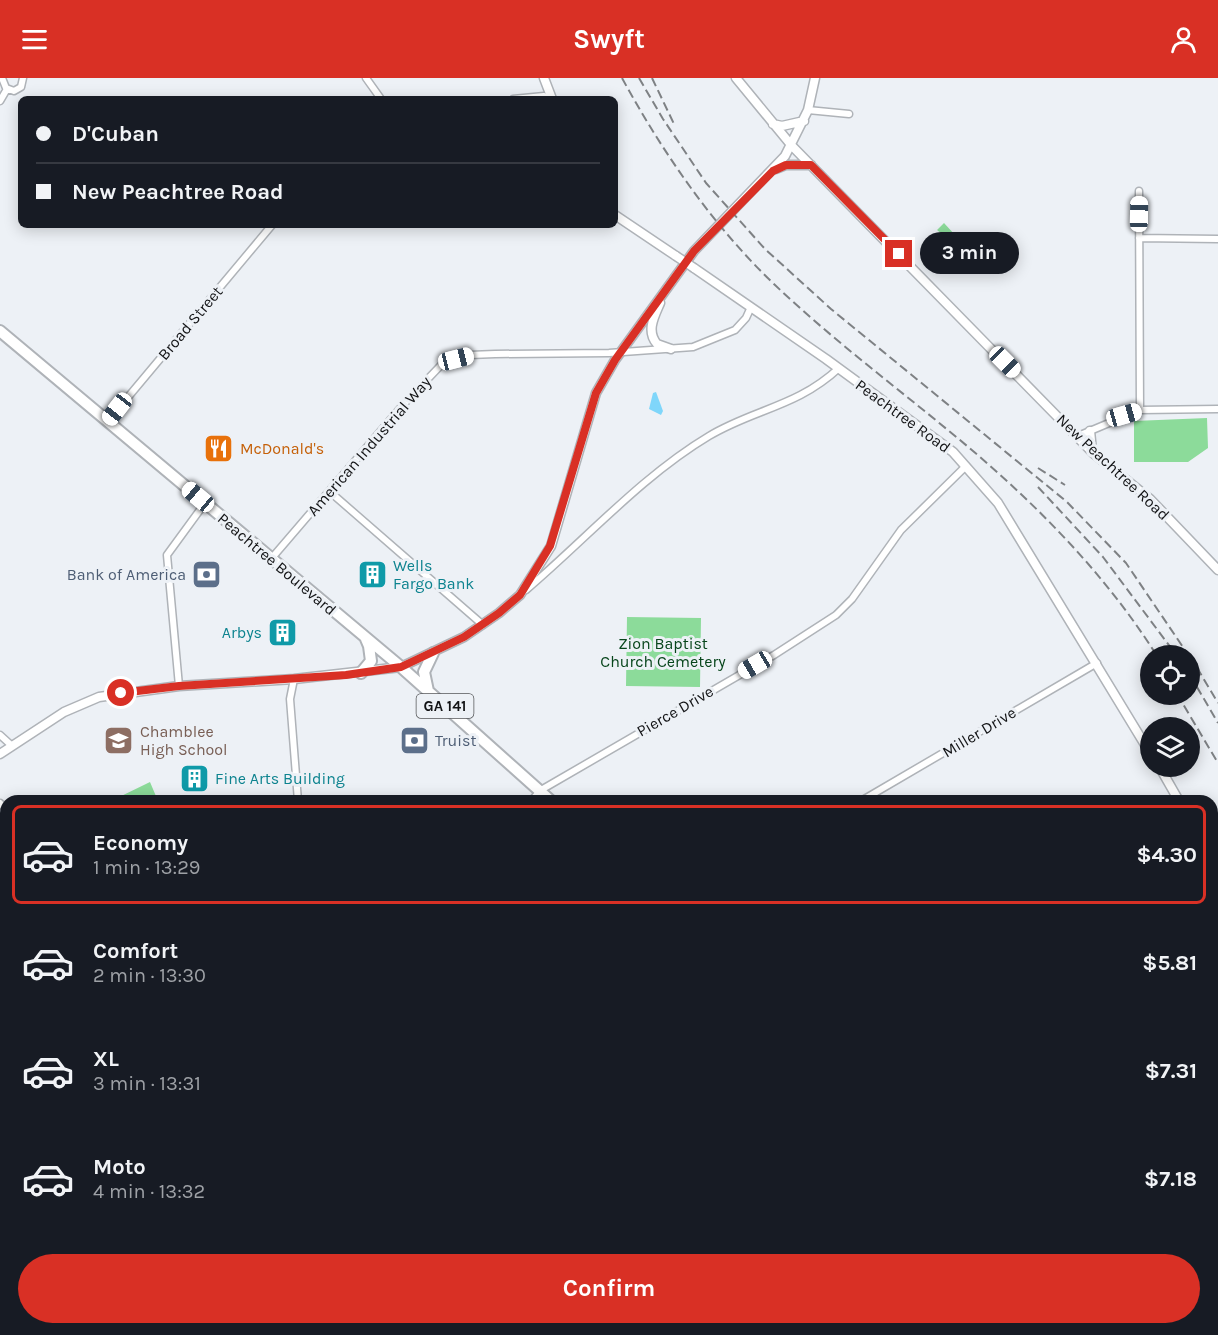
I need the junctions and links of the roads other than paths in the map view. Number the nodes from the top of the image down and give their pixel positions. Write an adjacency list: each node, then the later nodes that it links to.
1 (2, 78): 7 (street)
2 (23, 78): 7 (street)
3 (366, 78): 8 (street)
4 (544, 78): 9 (street)
5 (736, 78): 14 (street, New Peachtree Road)
6 (814, 78): 11 (street)
7 (7, 89): 10 (street)
8 (379, 96)
9 (551, 96)
10 (0, 101)
11 (808, 110): 12 (street); 13 (street)
12 (849, 114)
13 (804, 121): 14 (street); 15 (street)
14 (773, 124): 15 (street, New Peachtree Road)
15 (792, 146): 16 (street, New Peachtree Road); 17 (street)
16 (811, 165): 17 (street); 33 (street, New Peachtree Road)
17 (773, 171): 23 (street)
18 (1139, 191): 21 (street)
19 (618, 217): 24 (street, Peachtree Road, bridge)
20 (269, 228): 31 (street, Broad Street)
21 (1139, 238): 22 (street); 30 (street)
22 (1218, 239)
23 (665, 290): 26 (street); 27 (street)
24 (751, 307): 26 (street, American Industrial Way); 28 (street, Peachtree Road)
25 (0, 331): 31 (highway, Peachtree Boulevard / GA 141)
26 (671, 349): 27 (street, American Industrial Way)
27 (620, 352): 36 (street, American Industrial Way); 40 (street)
28 (839, 368): 35 (street, Peachtree Road); 40 (street)
29 (1218, 409): 30 (street)
30 (1140, 410): 32 (street)
31 (108, 421): 37 (highway, Peachtree Boulevard / GA 141)
32 (1090, 431): 33 (street); 34 (street)
33 (1078, 436): 34 (street, New Peachtree Road)
34 (1093, 453): 39 (street, New Peachtree Road)
35 (966, 466): 44 (street, Peachtree Road); 57 (street, Pierce Drive)
36 (329, 490): 38 (street, American Industrial Way); 41 (street)
37 (205, 503): 38 (highway, Peachtree Boulevard / GA 141); 49 (street)
38 (271, 559): 42 (highway, Peachtree Boulevard / GA 141)
39 (1218, 570)
40 (520, 595): 41 (street)
41 (483, 625): 43 (street)
42 (362, 634): 45 (highway, Peachtree Boulevard / GA 141); 46 (highway)
43 (433, 653): 45 (street); 50 (highway)
44 (1097, 663): 53 (street, Peachtree Road); 61 (street, Miller Drive)
45 (401, 667): 46 (street); 50 (highway, Peachtree Boulevard / GA 141)
46 (361, 672): 47 (street)
47 (294, 679): 48 (street); 51 (street)
48 (283, 680): 49 (street); 51 (street)
49 (179, 686): 54 (street)
50 (428, 691): 57 (highway, Peachtree Boulevard / GA 141)
51 (290, 692): 58 (street)
52 (0, 735): 54 (street)
53 (1140, 736)
54 (11, 745): 55 (street)
55 (0, 754)
56 (1165, 777): 62 (street)
57 (541, 790): 59 (street, Pierce Drive); 60 (highway, Peachtree Boulevard / GA 141)
58 (298, 795)
59 (536, 795)
60 (546, 795)
61 (871, 795)
62 (1176, 795)

